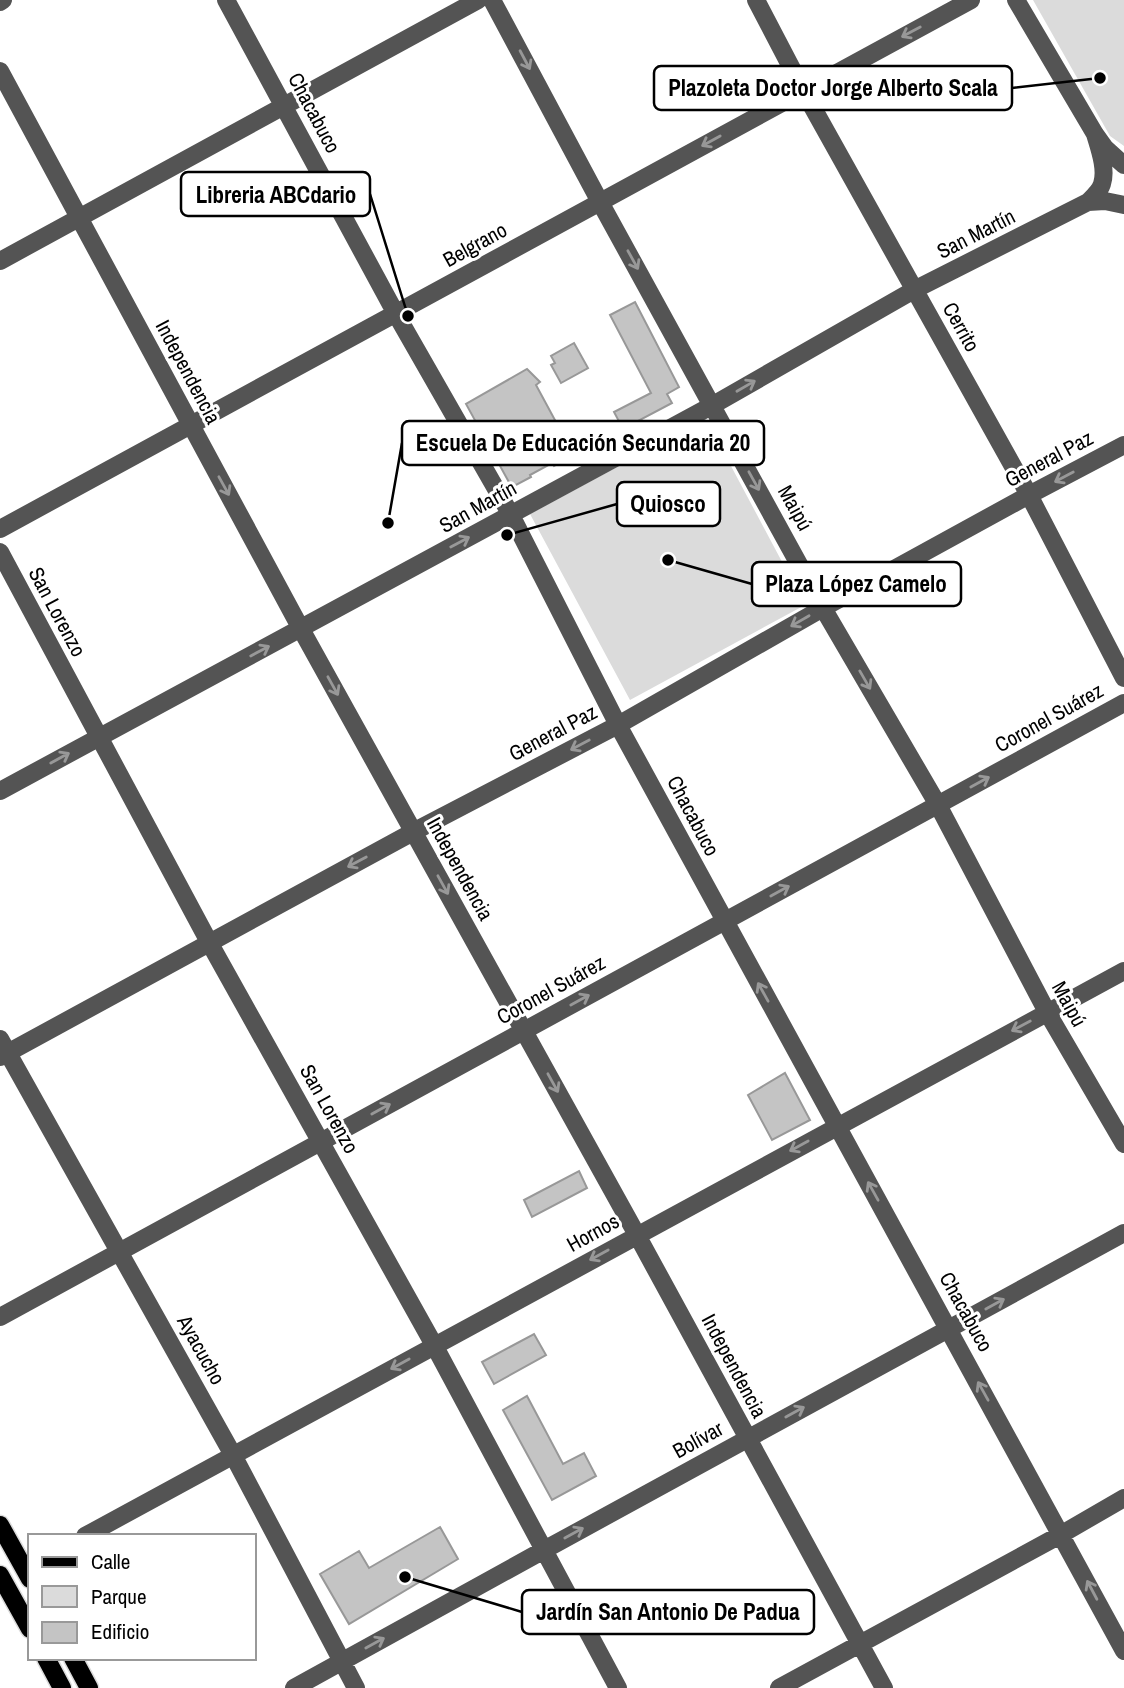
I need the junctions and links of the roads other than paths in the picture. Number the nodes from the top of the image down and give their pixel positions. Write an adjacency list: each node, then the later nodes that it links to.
1 (226, 0): 9 (street, Chacabuco)
2 (478, 0): 9 (street)
3 (492, 0): 12 (street, Maipú, one-way to 12)
4 (756, 0): 8 (street, Cerrito)
5 (971, 0): 8 (street, Belgrano, one-way to 8)
6 (1016, 0): 10 (street)
7 (0, 71): 15 (street, Independencia)
8 (803, 90): 12 (street, Belgrano, one-way to 12); 17 (street, Cerrito)
9 (284, 105): 15 (street); 18 (street, Chacabuco)
10 (1095, 134): 11 (street); 13 (street)
11 (1124, 165)
12 (600, 202): 18 (street, Belgrano); 19 (street, Maipú, one-way to 19)
13 (1088, 202): 14 (street); 17 (street, San Martín)
14 (1124, 205)
15 (79, 218): 16 (street); 20 (street, Independencia)
16 (0, 261)
17 (914, 290): 19 (street, San Martín, one-way to 17); 22 (street, Cerrito)
18 (396, 314): 20 (street, Belgrano); 23 (street, Chacabuco)
19 (713, 405): 23 (street, San Martín); 26 (street, Maipú, one-way to 26)
20 (191, 426): 24 (street, Belgrano); 27 (street, Independencia, one-way to 27)
21 (1124, 445): 22 (street, General Paz, one-way to 22)
22 (1029, 495): 26 (street, General Paz); 28 (street, Cerrito)
23 (511, 515): 27 (street, San Martín, one-way to 23); 30 (street, Chacabuco)
24 (0, 529)
25 (0, 552): 31 (street, San Lorenzo)
26 (823, 608): 30 (street, General Paz, one-way to 30); 33 (street, Maipú, one-way to 33)
27 (301, 629): 31 (street, San Martín, one-way to 27); 34 (street, Independencia, one-way to 34)
28 (1124, 678)
29 (1124, 703): 33 (street, Coronel Suárez, one-way to 29)
30 (618, 725): 34 (street, General Paz, one-way to 34); 35 (street, Chacabuco)
31 (98, 738): 32 (street, San Martín, one-way to 31); 36 (street, San Lorenzo)
32 (0, 791)
33 (938, 805): 35 (street, Coronel Suárez, one-way to 33); 38 (street, Maipú)
34 (414, 832): 36 (street, General Paz, one-way to 36); 39 (street, Independencia, one-way to 39)
35 (724, 922): 39 (street, Coronel Suárez, one-way to 35); 41 (street, Chacabuco, one-way to 35)
36 (209, 942): 40 (street, General Paz); 42 (street, San Lorenzo)
37 (1124, 971): 38 (street, Hornos)
38 (1047, 1012): 41 (street, Hornos, one-way to 41); 43 (street, Maipú)
39 (524, 1031): 42 (street, Coronel Suárez, one-way to 39); 45 (street, Independencia, one-way to 45)
40 (3, 1050): 46 (street, Ayacucho)
41 (837, 1126): 45 (street, Hornos, one-way to 45); 48 (street, Chacabuco, one-way to 41)
42 (321, 1142): 46 (street, Coronel Suárez); 49 (street, San Lorenzo)
43 (1124, 1144)
44 (1124, 1233): 48 (street, Bolívar, one-way to 44)
45 (637, 1235): 49 (street, Hornos, one-way to 49); 50 (street, Independencia)
46 (120, 1251): 47 (street, Coronel Suárez); 51 (street, Ayacucho)
47 (0, 1317)
48 (949, 1329): 50 (street, Bolívar, one-way to 48); 55 (street, Chacabuco, one-way to 48)
49 (434, 1345): 51 (street, Hornos, one-way to 51); 56 (street, San Lorenzo)
50 (748, 1438): 56 (street, Bolívar, one-way to 50); 60 (street, Independencia)
51 (233, 1455): 54 (street, Hornos); 64 (street, Ayacucho)
52 (1124, 1498): 55 (street)
53 (0, 1525): 57 (main road)
54 (89, 1534)
55 (1062, 1534): 60 (street); 61 (street, Chacabuco, one-way to 55)
56 (544, 1549): 64 (street, Bolívar, one-way to 56); 69 (street, San Lorenzo)
57 (28, 1571): 58 (street)
58 (1, 1579): 59 (main road)
59 (28, 1626)
60 (859, 1644): 70 (street); 71 (street, Independencia)
61 (1124, 1650)
62 (47, 1660): 65 (main road)
63 (74, 1660): 66 (main road)
64 (341, 1661): 67 (street, Bolívar); 68 (street, Ayacucho)
65 (62, 1688)
66 (89, 1688)
67 (294, 1688)
68 (356, 1688)
69 (618, 1688)
70 (779, 1688)
71 (884, 1688)

